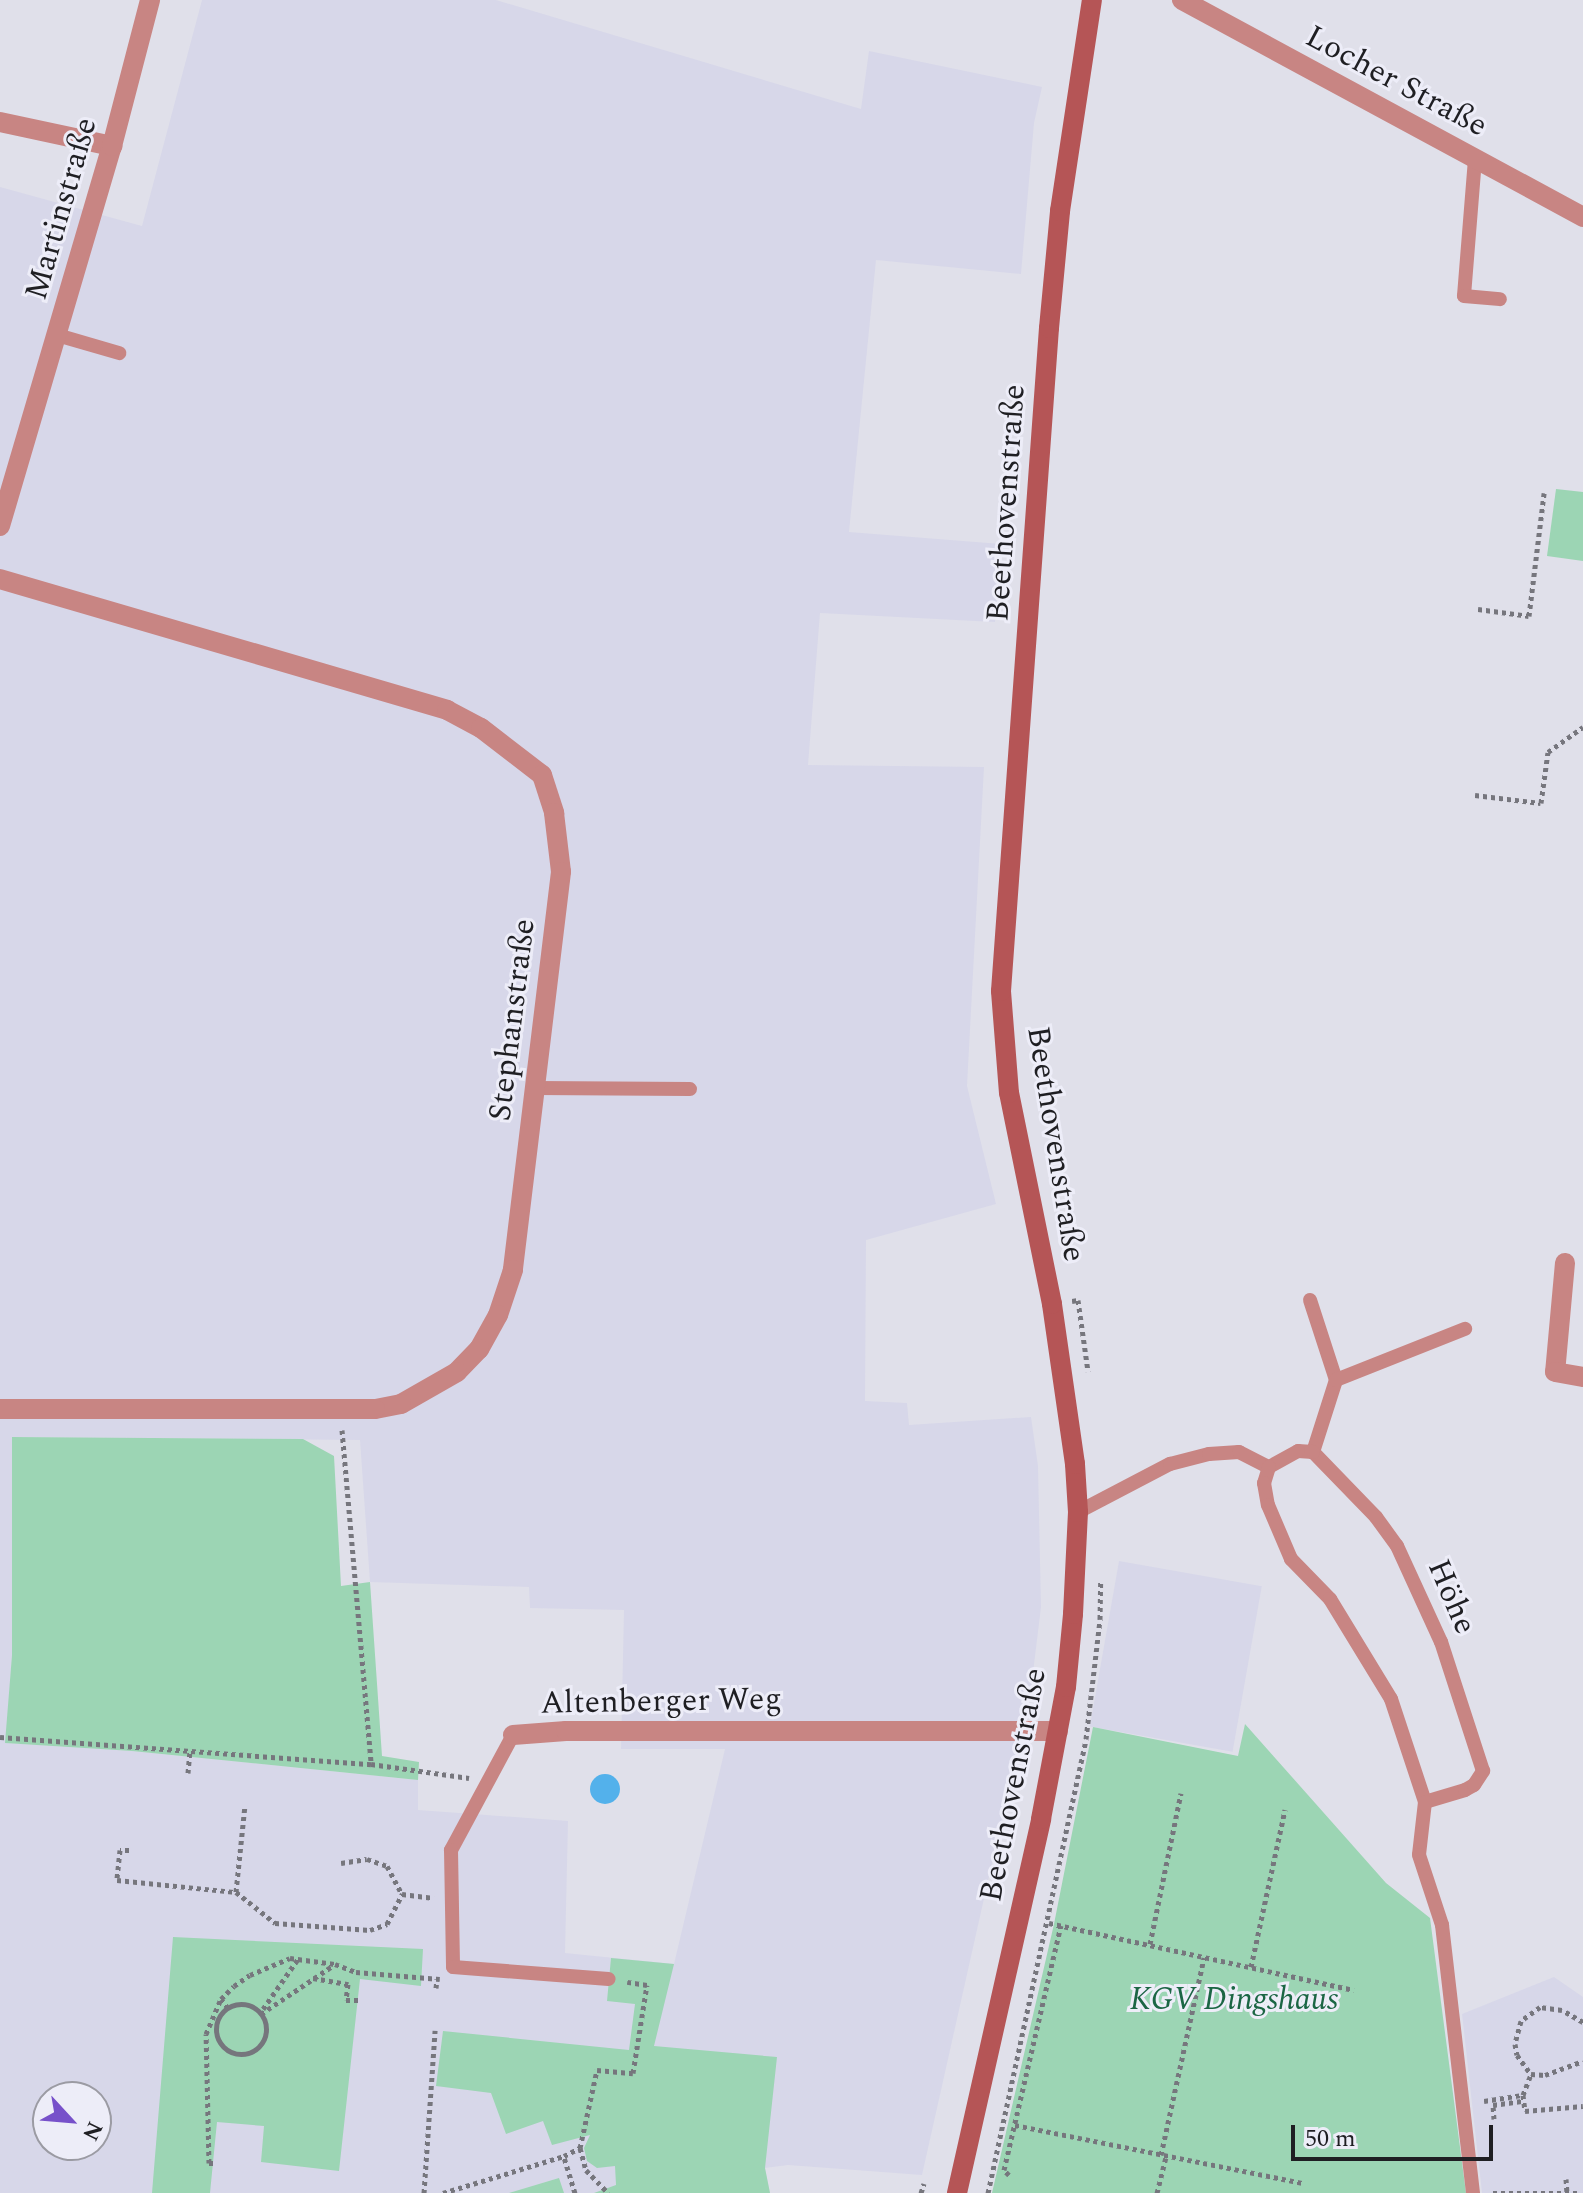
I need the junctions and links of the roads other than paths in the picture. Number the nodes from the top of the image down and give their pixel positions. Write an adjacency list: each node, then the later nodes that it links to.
1 (150, 0): 5 (street, Martinstraße)
2 (1092, 0): 23 (main road, Beethovenstraße)
3 (1182, 0): 6 (street, Locher Straße)
4 (0, 122): 5 (street)
5 (112, 146): 9 (street, Martinstraße)
6 (1475, 159): 7 (street, Locher Straße); 8 (lane)
7 (1583, 217)
8 (1500, 299)
9 (57, 335): 10 (lane); 11 (street, Martinstraße)
10 (119, 353)
11 (0, 526)
12 (0, 579): 13 (street, Stephanstraße)
13 (536, 1088): 14 (lane); 20 (street, Stephanstraße)
14 (690, 1089)
15 (1565, 1263): 18 (street)
16 (1310, 1300): 19 (lane)
17 (1465, 1329): 19 (lane)
18 (1583, 1377)
19 (1336, 1380): 21 (lane)
20 (0, 1409)
21 (1313, 1452): 22 (lane); 26 (lane, Höhe)
22 (1269, 1467): 23 (lane); 26 (lane)
23 (1078, 1512): 24 (main road, Beethovenstraße)
24 (1058, 1731): 25 (street, Altenberger Weg); 28 (main road, Beethovenstraße)
25 (513, 1735): 27 (lane, Altenberger Weg)
26 (1425, 1802): 29 (lane)
27 (609, 1979)
28 (957, 2193)
29 (1473, 2193)

